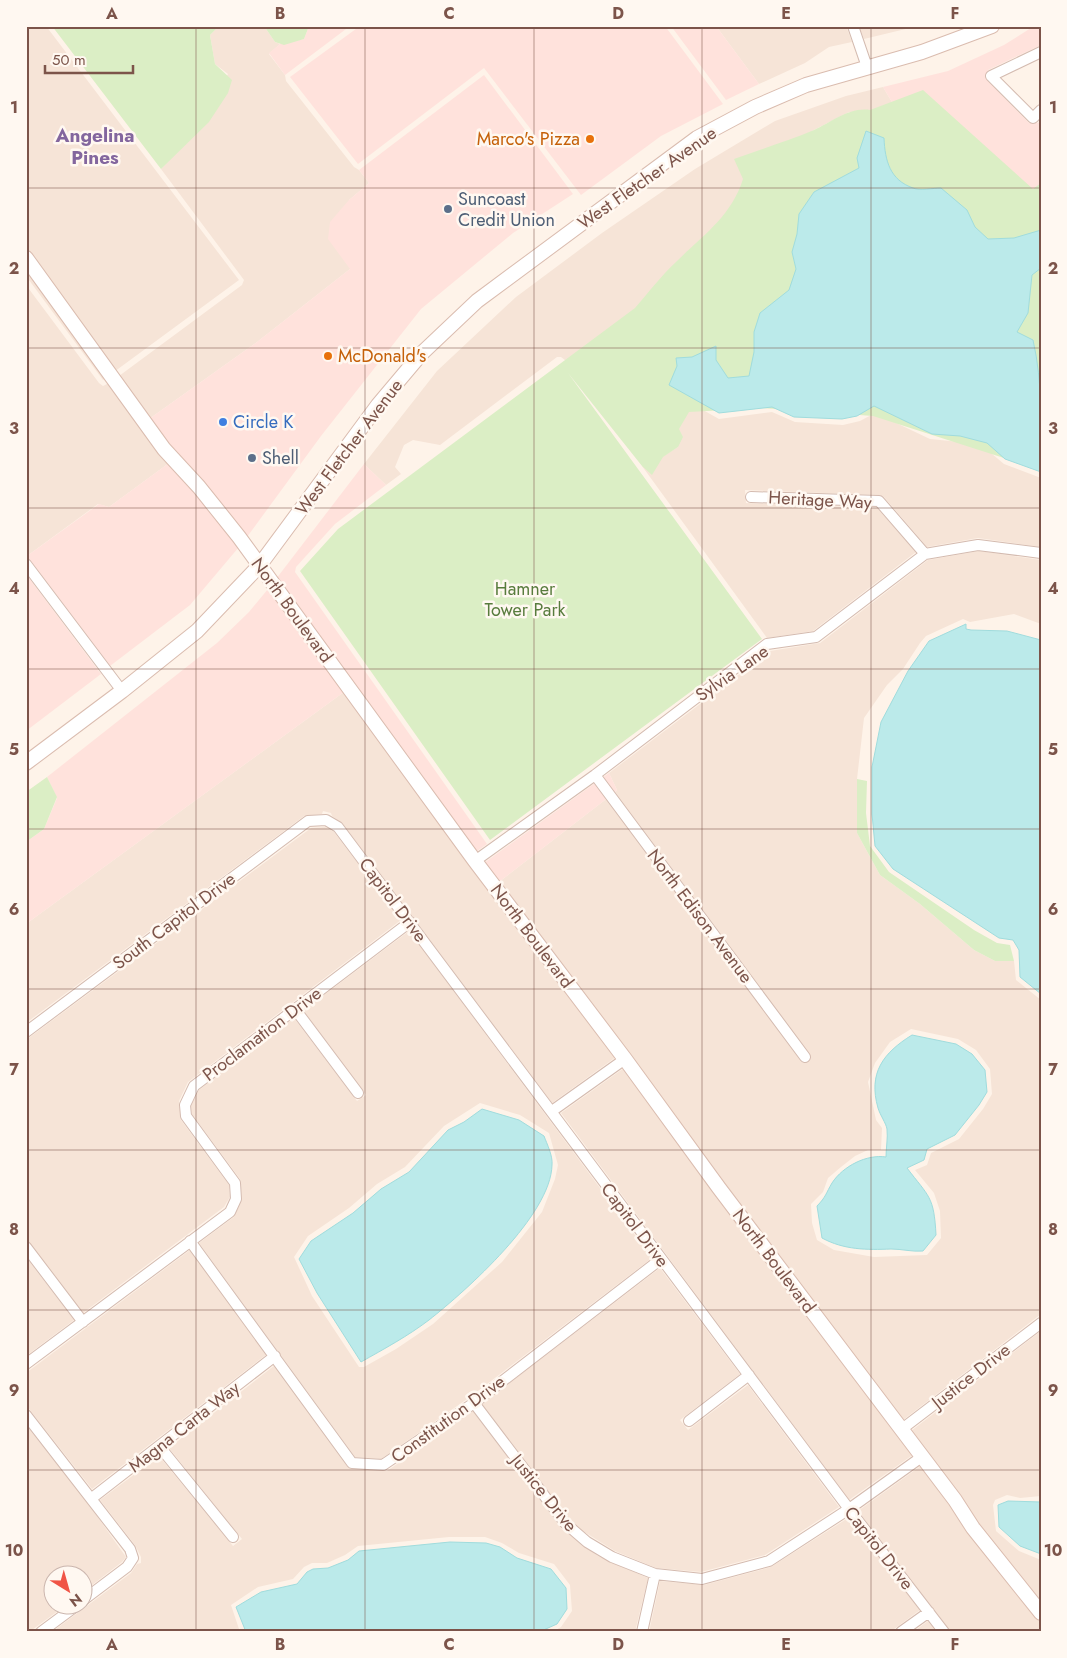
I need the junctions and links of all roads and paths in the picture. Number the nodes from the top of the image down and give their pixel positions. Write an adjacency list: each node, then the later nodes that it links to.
1 (853, 26): 4 (street)
2 (992, 26): 4 (street, West Fletcher Avenue)
3 (1041, 52): 5 (street)
4 (867, 67): 11 (street, West Fletcher Avenue)
5 (1041, 110)
6 (26, 258): 11 (street, North Boulevard)
7 (751, 496): 9 (street, Heritage Way)
8 (1041, 553): 9 (street, Sylvia Lane)
9 (925, 554): 14 (street, Sylvia Lane)
10 (26, 564): 12 (street)
11 (259, 566): 12 (street, West Fletcher Avenue); 16 (street, North Boulevard)
12 (122, 691): 13 (street, West Fletcher Avenue)
13 (26, 763)
14 (595, 775): 16 (street, Sylvia Lane); 20 (street, North Edison Avenue)
15 (326, 820): 17 (street, Capitol Drive); 19 (street, South Capitol Drive)
16 (475, 861): 21 (street, North Boulevard)
17 (410, 922): 18 (street, Proclamation Drive); 23 (street, Capitol Drive)
18 (294, 1009): 22 (street); 24 (street, Proclamation Drive)
19 (26, 1032)
20 (805, 1057)
21 (625, 1059): 23 (street); 35 (street, North Boulevard)
22 (358, 1093)
23 (552, 1112): 26 (street, Capitol Drive)
24 (190, 1241): 27 (street, Proclamation Drive); 29 (street, Constitution Drive)
25 (26, 1248): 27 (street)
26 (661, 1259): 31 (street, Capitol Drive); 32 (street, Constitution Drive)
27 (83, 1322): 30 (street, Proclamation Drive)
28 (1041, 1323): 35 (street, Justice Drive)
29 (275, 1356): 32 (street, Constitution Drive); 36 (street, Magna Carta Way)
30 (26, 1364)
31 (749, 1376): 34 (street); 39 (street, Capitol Drive)
32 (474, 1402): 41 (street, Justice Drive)
33 (26, 1415): 38 (street)
34 (689, 1421)
35 (902, 1429): 37 (street, North Boulevard)
36 (160, 1447): 38 (street, Magna Carta Way); 40 (street)
37 (923, 1456): 39 (street, Justice Drive); 44 (street, North Boulevard)
38 (92, 1498): 42 (street)
39 (848, 1509): 41 (street, Justice Drive); 43 (street, Capitol Drive)
40 (233, 1537)
41 (655, 1574): 47 (street)
42 (92, 1593)
43 (929, 1612): 48 (street); 49 (street, Capitol Drive)
44 (1041, 1612)
45 (62, 1616): 46 (street)
46 (40, 1632)
47 (642, 1632)
48 (901, 1632)
49 (944, 1632)

